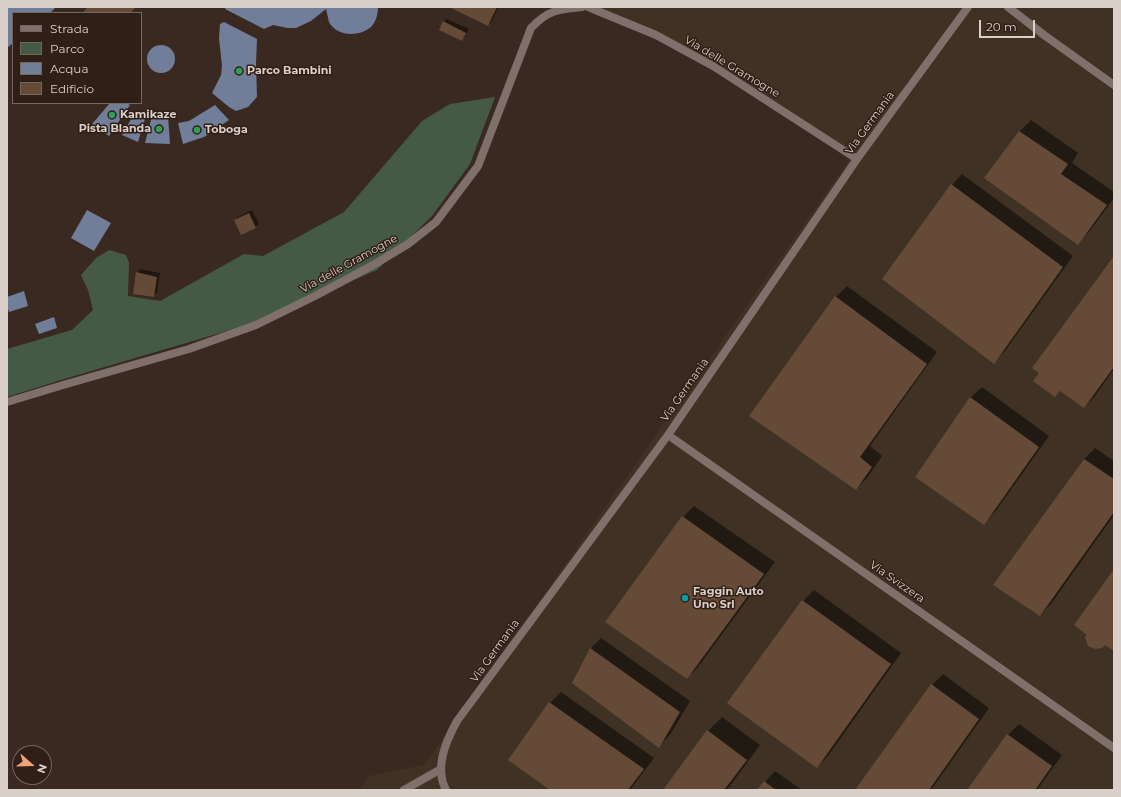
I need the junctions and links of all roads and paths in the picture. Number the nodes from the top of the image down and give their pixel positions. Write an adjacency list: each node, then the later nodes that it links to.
1 (582, 7): 7 (street, Via delle Gramogne)
2 (588, 7): 6 (street, Via delle Gramogne)
3 (968, 7): 6 (street, Via Germania)
4 (1008, 7): 5 (street)
5 (1114, 85)
6 (858, 159): 8 (street, Via Germania)
7 (7, 402)
8 (668, 435): 9 (street, Via Svizzera); 10 (street, Via Germania)
9 (1114, 748)
10 (441, 769): 11 (street); 12 (street, Via Germania)
11 (404, 790)
12 (446, 790)

